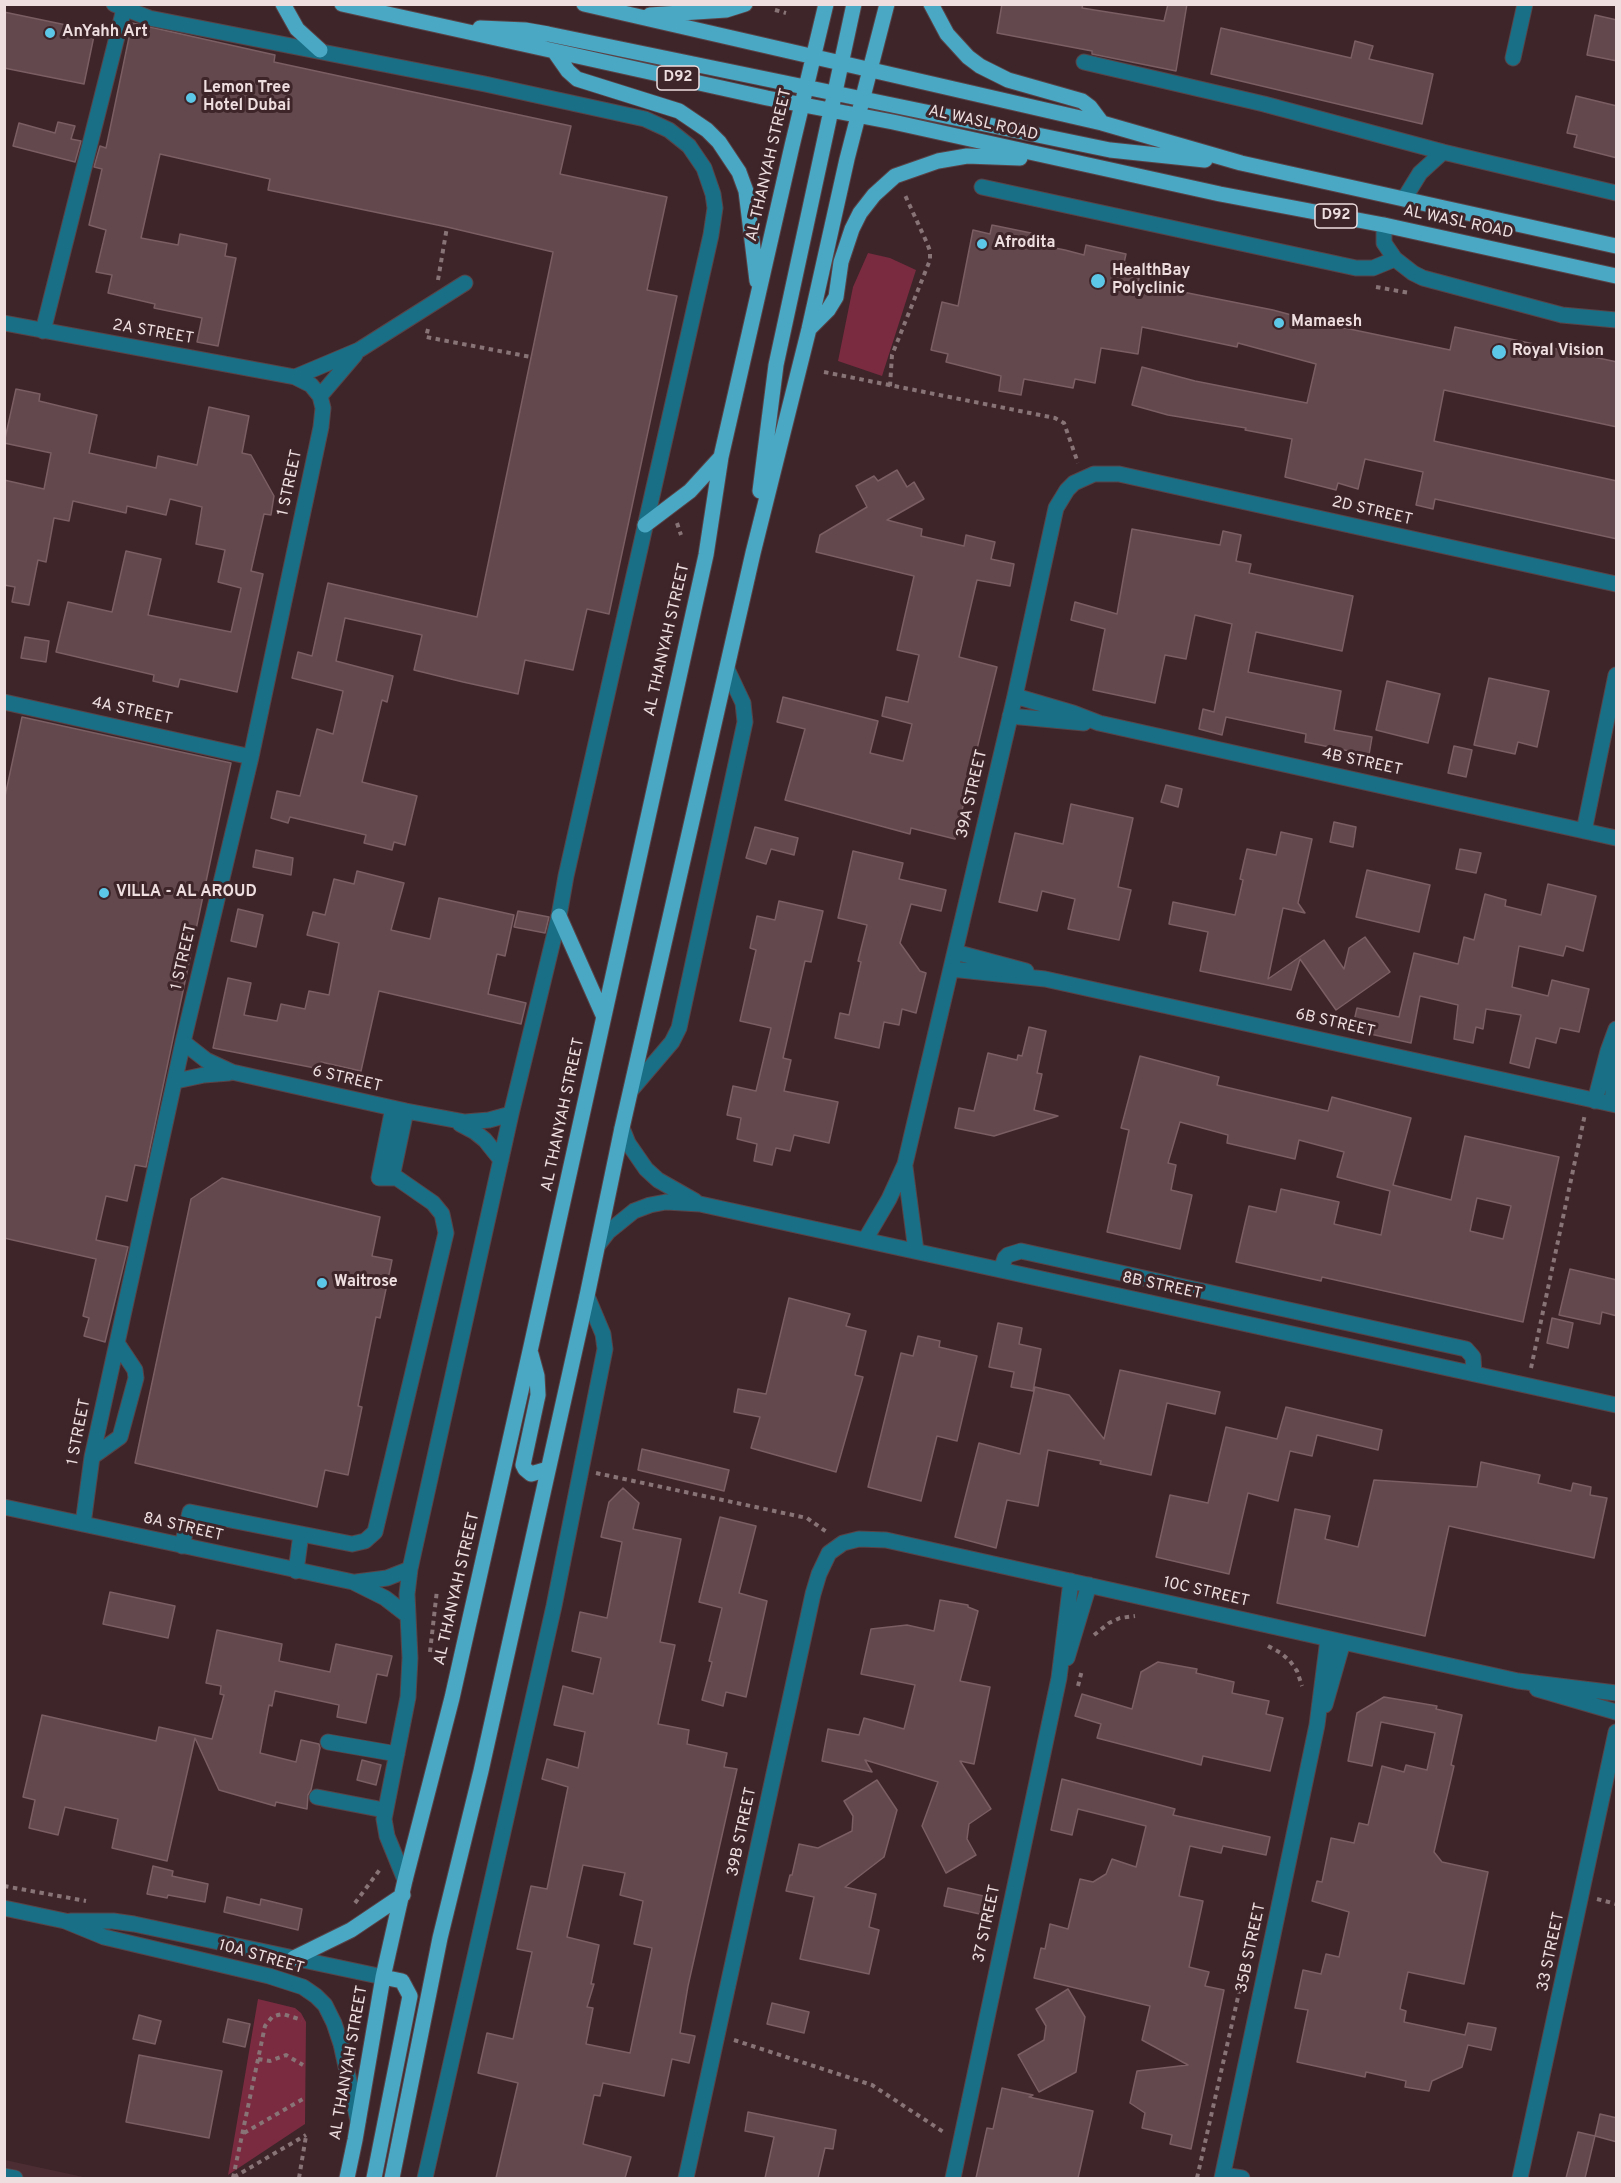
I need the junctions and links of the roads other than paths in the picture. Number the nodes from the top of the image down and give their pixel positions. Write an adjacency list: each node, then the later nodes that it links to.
1 (283, 4): 13 (main road)
2 (342, 4): 12 (main road, AL WASL ROAD / D92)
3 (584, 4): 11 (main road, AL WASL ROAD / D92)
4 (745, 4): 11 (main road)
5 (826, 4): 15 (main road, AL THANYAH STREET)
6 (854, 4): 18 (main road)
7 (887, 4): 19 (main road)
8 (931, 4): 26 (main road)
9 (1525, 4): 16 (street)
10 (119, 7): 13 (street); 42 (street)
11 (633, 16): 15 (main road, AL WASL ROAD / D92)
12 (455, 28): 14 (main road, AL WASL ROAD / D92); 20 (main road)
13 (320, 50): 48 (street)
14 (554, 51): 23 (main road, AL WASL ROAD / D92); 38 (main road)
15 (813, 58): 18 (main road, AL WASL ROAD / D92); 20 (main road, AL THANYAH STREET)
16 (1513, 58)
17 (1084, 62): 27 (street)
18 (841, 64): 19 (main road, AL WASL ROAD / D92); 21 (main road)
19 (870, 70): 22 (main road); 26 (main road, AL WASL ROAD / D92)
20 (806, 87): 21 (main road); 23 (main road, AL THANYAH STREET)
21 (835, 93): 22 (main road); 24 (main road)
22 (862, 99): 25 (main road); 29 (main road)
23 (803, 105): 24 (main road, AL WASL ROAD / D92); 38 (main road, AL THANYAH STREET)
24 (831, 111): 25 (main road, AL WASL ROAD / D92); 49 (main road)
25 (858, 116): 28 (main road, AL WASL ROAD / D92); 41 (main road)
26 (1102, 123): 29 (main road, AL WASL ROAD / D92)
27 (1443, 152): 31 (street); 32 (street)
28 (1054, 158): 33 (main road, AL WASL ROAD / D92); 41 (main road)
29 (1241, 163): 32 (main road, AL WASL ROAD / D92)
30 (982, 188): 35 (street)
31 (1617, 193)
32 (1404, 199): 34 (main road, AL WASL ROAD / D92)
33 (1384, 225): 35 (street); 36 (main road, AL WASL ROAD / D92)
34 (1617, 246)
35 (1395, 259): 39 (street)
36 (1617, 276)
37 (465, 284): 43 (street)
38 (759, 293): 46 (main road, AL THANYAH STREET)
39 (1617, 320)
40 (4, 323): 42 (street, 2A STREET)
41 (809, 329): 49 (main road)
42 (43, 331): 44 (street, 2A STREET)
43 (359, 350): 44 (street); 45 (street)
44 (295, 377): 45 (street)
45 (320, 396): 57 (street, 1 STREET)
46 (722, 457): 48 (main road); 64 (main road, AL THANYAH STREET)
47 (1119, 474): 50 (street, 2D STREET); 53 (street, 39A STREET)
48 (645, 525): 60 (street)
49 (753, 554): 51 (main road)
50 (1617, 584)
51 (728, 669): 70 (main road); 70 (street)
52 (1617, 675): 58 (street)
53 (1014, 696): 55 (street, 39A STREET); 56 (street, 4B STREET)
54 (4, 702): 57 (street, 4A STREET)
55 (1010, 716): 56 (street, 4B STREET); 61 (street, 39A STREET)
56 (1100, 723): 58 (street, 4B STREET)
57 (251, 757): 66 (street, 1 STREET)
58 (1584, 831): 59 (street, 4B STREET)
59 (1617, 838)
60 (559, 916): 64 (main road); 74 (street)
61 (955, 952): 62 (street, 39A STREET); 63 (street, 6B STREET)
62 (951, 969): 63 (street, 6B STREET); 78 (street, 39A STREET)
63 (1045, 979): 71 (street, 6B STREET)
64 (603, 1015): 86 (main road, AL THANYAH STREET)
65 (1617, 1029): 71 (street)
66 (183, 1042): 68 (street, 6 STREET); 69 (street, 1 STREET)
67 (1617, 1057): 72 (street)
68 (232, 1072): 69 (street, 6 STREET); 73 (street, 6 STREET)
69 (176, 1081): 85 (street, 1 STREET)
70 (632, 1089): 76 (main road)
71 (1592, 1100): 72 (street, 6B STREET)
72 (1614, 1105)
73 (399, 1110): 75 (street, 6 STREET); 93 (street)
74 (511, 1114): 75 (street, 6 STREET); 77 (street)
75 (454, 1122): 77 (street, 6 STREET)
76 (622, 1128): 79 (street, 8B STREET); 81 (main road)
77 (501, 1160): 96 (street)
78 (905, 1164): 80 (street, 39A STREET); 82 (street, 39A STREET)
79 (700, 1204): 80 (street, 8B STREET); 81 (street, 8B STREET)
80 (865, 1240): 82 (street, 8B STREET)
81 (597, 1245): 84 (main road)
82 (916, 1251): 83 (street, 8B STREET)
83 (1001, 1270): 87 (street, 8B STREET); 87 (street)
84 (587, 1296): 90 (main road); 126 (street)
85 (117, 1342): 89 (street, 1 STREET); 89 (street)
86 (531, 1351): 90 (main road); 114 (main road, AL THANYAH STREET)
87 (1474, 1374): 88 (street, 8B STREET)
88 (1617, 1406)
89 (92, 1457): 92 (street, 1 STREET)
90 (548, 1469): 125 (main road)
91 (4, 1507): 92 (street, 8A STREET)
92 (83, 1524): 95 (street, 8A STREET)
93 (301, 1534): 95 (street); 97 (street)
94 (886, 1540): 98 (street, 10C STREET); 127 (street, 39B STREET)
95 (182, 1546): 97 (street, 8A STREET)
96 (410, 1569): 99 (street, 8A STREET); 101 (street)
97 (296, 1571): 99 (street, 8A STREET)
98 (1071, 1581): 100 (street, 10C STREET); 104 (street, 37 STREET)
99 (353, 1582): 101 (street, 8A STREET)
100 (1089, 1585): 102 (street, 10C STREET); 104 (street, 37 STREET)
101 (407, 1615): 111 (street)
102 (1328, 1639): 103 (street, 10C STREET); 108 (street, 35B STREET)
103 (1343, 1642): 105 (street, 10C STREET); 108 (street, 35B STREET)
104 (1059, 1677): 128 (street, 37 STREET)
105 (1518, 1681): 106 (street, 10C STREET); 107 (street, 10C STREET)
106 (1617, 1693)
107 (1617, 1712)
108 (1317, 1725): 121 (street, 35B STREET)
109 (1617, 1732): 130 (street, 33 STREET)
110 (328, 1742): 111 (street)
111 (397, 1754): 113 (street)
112 (318, 1797): 113 (street)
113 (384, 1810): 114 (street)
114 (404, 1887): 117 (main road); 118 (main road, AL THANYAH STREET)
115 (4, 1908): 116 (street, 10A STREET)
116 (65, 1922): 117 (street, 10A STREET); 119 (street, 10A STREET)
117 (294, 1958): 118 (street, 10A STREET)
118 (383, 1977): 119 (main road, AL THANYAH STREET); 124 (main road)
119 (359, 2122): 123 (main road, AL THANYAH STREET)
120 (4, 2176): 122 (street)
121 (1222, 2177): 129 (street)
122 (15, 2178)
123 (347, 2178)
124 (374, 2178)
125 (392, 2178)
126 (425, 2178)
127 (686, 2178)
128 (953, 2178)
129 (1242, 2178)
130 (1520, 2178)

